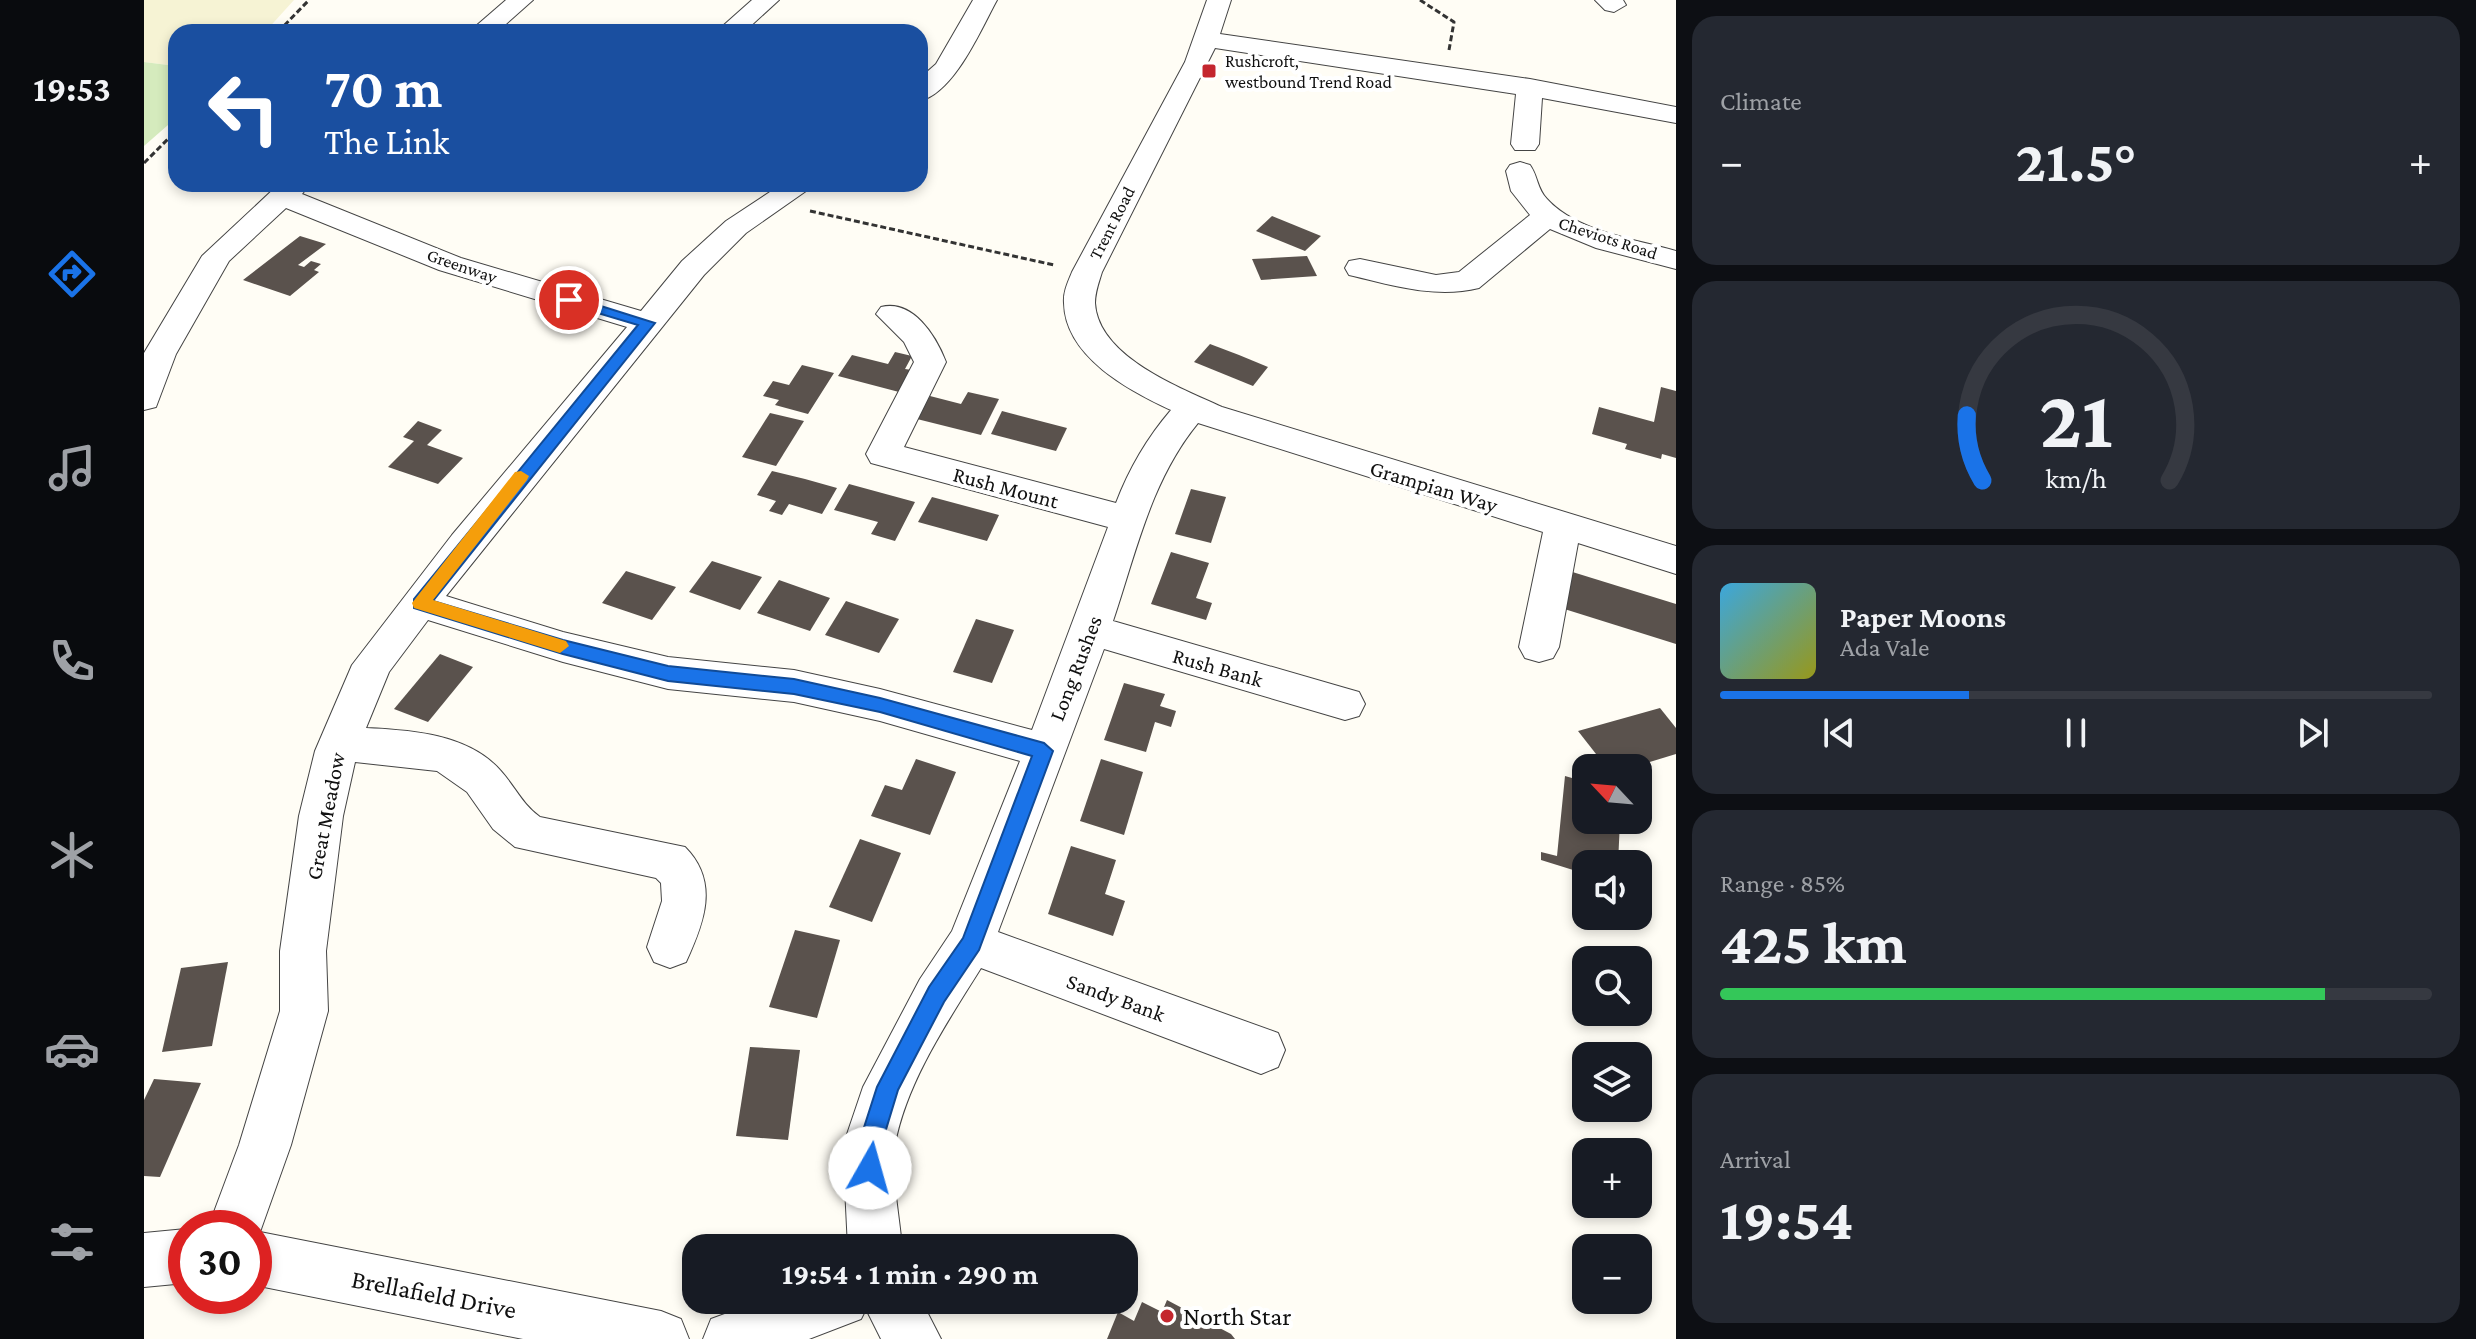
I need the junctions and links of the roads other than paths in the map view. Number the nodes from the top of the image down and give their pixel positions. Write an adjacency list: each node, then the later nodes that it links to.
1 (521, 0): 5 (street)
2 (767, 0): 6 (street)
3 (985, 0): 8 (street)
4 (1219, 0): 7 (street, Trent Road)
5 (492, 24)
6 (738, 24)
7 (1206, 39): 9 (street); 20 (street, Trent Road)
8 (928, 85)
9 (1530, 87): 10 (street); 14 (street, Cheviots Road)
10 (1676, 115)
11 (287, 192): 19 (street)
12 (293, 192): 18 (street, Greenway)
13 (788, 194): 18 (street, Great Meadow)
14 (1547, 216): 15 (street, Cheviots Road); 16 (street)
15 (1676, 260)
16 (1360, 268)
17 (892, 314): 21 (street, Rush Mount)
18 (648, 323): 24 (street, Great Meadow)
19 (144, 399)
20 (1193, 407): 21 (street, Long Rushes); 22 (street, Grampian Way)
21 (1129, 520): 25 (street, Long Rushes)
22 (1563, 526): 23 (street, Grampian Way); 26 (street)
23 (1676, 560)
24 (420, 603): 28 (street, Great Meadow); 29 (street)
25 (1091, 630): 27 (street, Rush Bank); 29 (street, Long Rushes)
26 (1539, 647)
27 (1345, 704)
28 (339, 744): 31 (street); 33 (street, Great Meadow)
29 (1044, 751): 30 (street, Long Rushes)
30 (971, 943): 32 (street, Sandy Bank); 34 (street, Long Rushes)
31 (670, 947)
32 (1261, 1050)
33 (242, 1210)
34 (874, 1234)
35 (168, 1258): 36 (street)
36 (144, 1260)
37 (272, 1262): 40 (street, Brellafield Drive)
38 (802, 1314): 41 (street)
39 (898, 1314): 42 (street)
40 (661, 1339)
41 (731, 1339)
42 (913, 1339)

